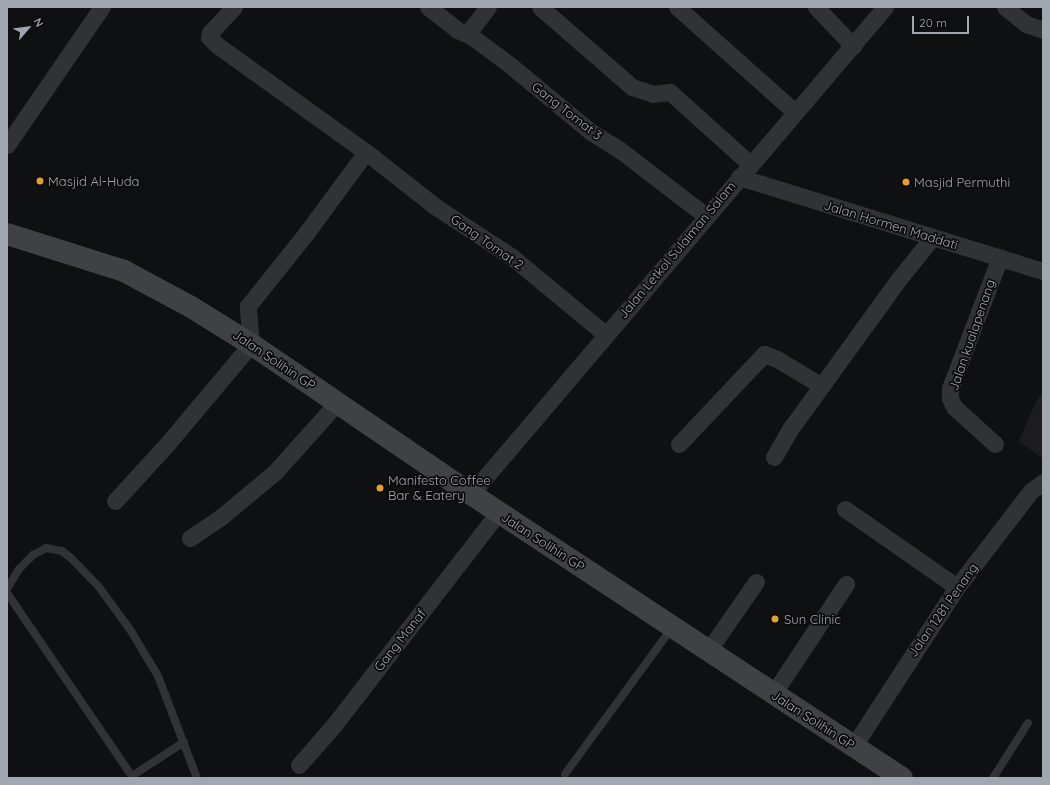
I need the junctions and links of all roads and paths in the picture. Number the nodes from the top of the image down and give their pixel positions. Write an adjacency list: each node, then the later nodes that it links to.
1 (102, 7): 14 (street)
2 (234, 7): 15 (street, Gang Tomat 2)
3 (428, 7): 11 (street, Gang Tomat 3)
4 (488, 7): 11 (street)
5 (540, 7): 16 (street)
6 (677, 7): 13 (street)
7 (816, 7): 12 (street)
8 (885, 7): 12 (street, Jalan Letkol Sulaiman Salam)
9 (1005, 7): 10 (street)
10 (1043, 30)
11 (467, 34): 18 (street, Gang Tomat 3)
12 (853, 46): 13 (street, Jalan Letkol Sulaiman Salam)
13 (795, 112): 16 (street, Jalan Letkol Sulaiman Salam)
14 (7, 146)
15 (366, 152): 23 (street, Gang Tomat 2); 24 (street)
16 (750, 164): 17 (street, Jalan Letkol Sulaiman Salam)
17 (739, 177): 18 (street, Jalan Letkol Sulaiman Salam); 20 (street, Jalan Hormen Maddati)
18 (706, 216): 23 (street, Jalan Letkol Sulaiman Salam)
19 (7, 234): 24 (main road, Jalan Solihin GP)
20 (932, 238): 21 (street, Jalan Hormen Maddati); 25 (street)
21 (1000, 257): 22 (street, Jalan Hormen Maddati); 28 (street, Jalan kualapenang)
22 (1043, 271)
23 (605, 334): 31 (street, Jalan Letkol Sulaiman Salam)
24 (251, 344): 26 (main road, Jalan Solihin GP); 32 (street)
25 (822, 386): 27 (street); 29 (street)
26 (337, 403): 31 (main road, Jalan Solihin GP); 35 (street)
27 (679, 444)
28 (995, 444)
29 (774, 456)
30 (1043, 482): 38 (street, Jalan 1281 Penang)
31 (471, 494): 34 (main road, Jalan Solihin GP)
32 (115, 501)
33 (845, 509): 38 (street)
34 (498, 513): 41 (main road, Jalan Solihin GP); 47 (street, Gang Manaf)
35 (190, 538)
36 (756, 582): 42 (street)
37 (846, 584): 43 (street)
38 (956, 588): 46 (street, Jalan 1281 Penang)
39 (7, 589): 45 (lane)
40 (7, 593): 49 (lane)
41 (672, 628): 42 (main road, Jalan Solihin GP); 48 (lane)
42 (708, 651): 43 (main road, Jalan Solihin GP)
43 (773, 694): 46 (main road, Jalan Solihin GP)
44 (1028, 723): 52 (lane)
45 (184, 742): 49 (lane); 50 (lane)
46 (854, 747): 51 (main road, Jalan Solihin GP)
47 (299, 765)
48 (565, 774)
49 (132, 777)
50 (197, 778)
51 (902, 778)
52 (993, 778)

